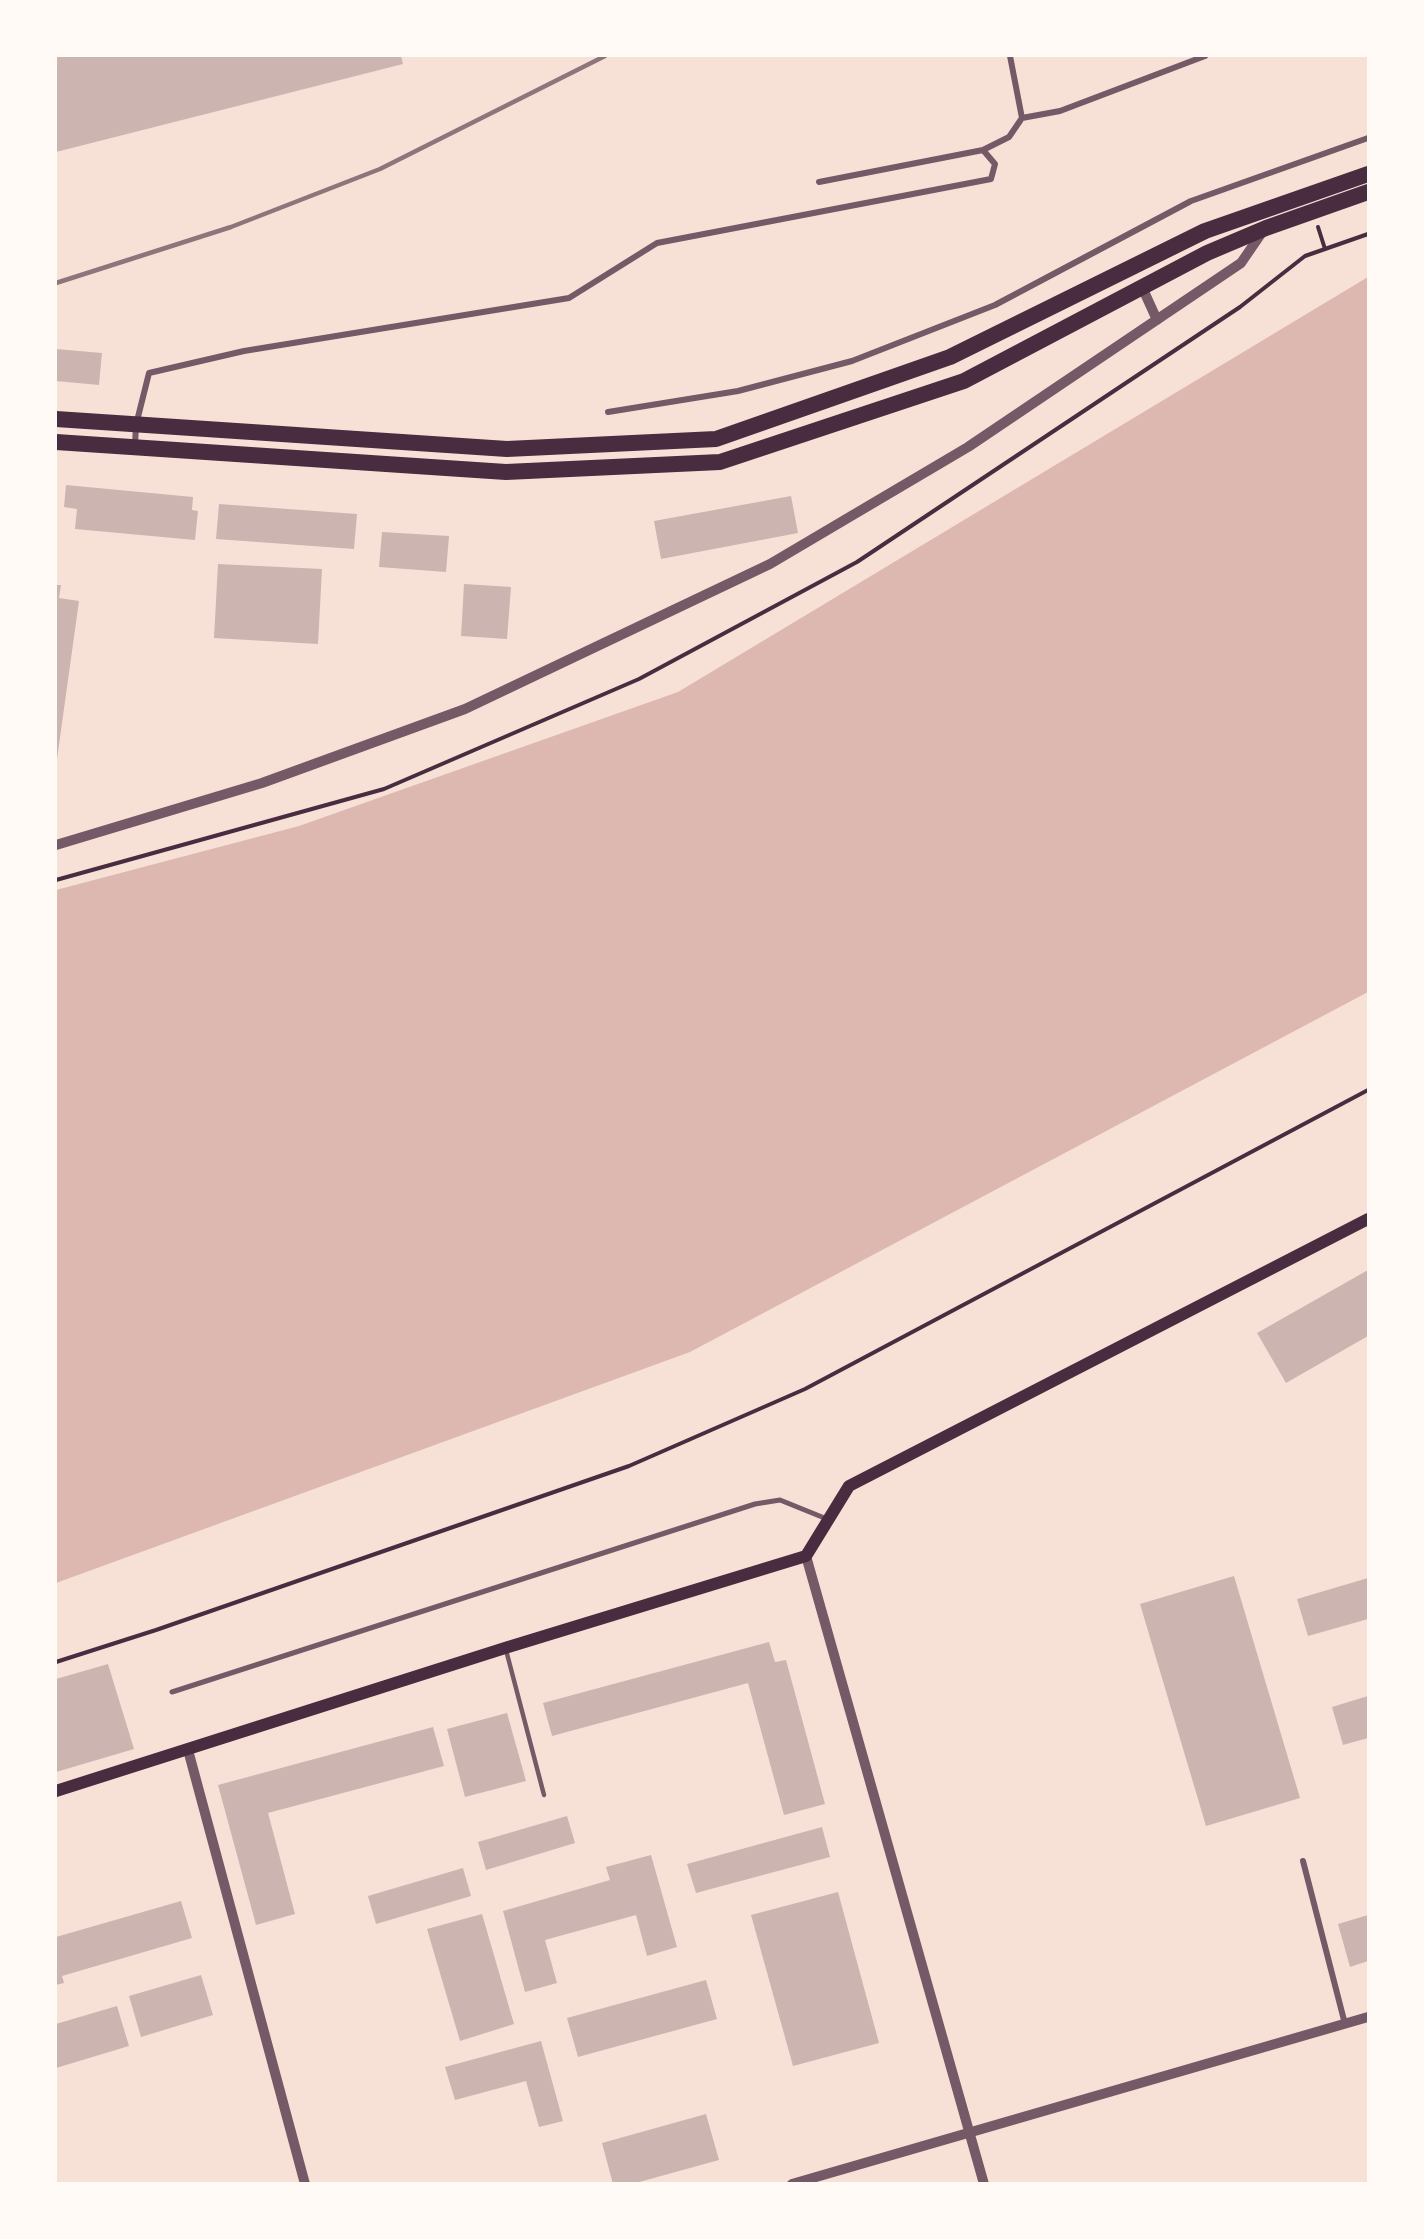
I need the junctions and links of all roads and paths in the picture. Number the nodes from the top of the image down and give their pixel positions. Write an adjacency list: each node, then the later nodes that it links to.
1 (1010, 56): 3 (street)
2 (1205, 56): 3 (street)
3 (1022, 118): 5 (street)
4 (1368, 138): 13 (street)
5 (983, 150): 7 (street); 15 (street)
6 (1368, 174): 9 (highway)
7 (819, 182)
8 (1368, 192): 9 (highway)
9 (1309, 204): 10 (highway); 15 (highway)
10 (1266, 228): 11 (highway); 12 (street)
11 (1142, 287): 12 (street); 17 (highway)
12 (1157, 320): 18 (street)
13 (608, 412)
14 (56, 419): 15 (highway)
15 (136, 425): 17 (street)
16 (56, 442): 17 (highway)
17 (135, 449)
18 (56, 845)
19 (1368, 1090): 24 (path)
20 (1368, 1219): 21 (main road)
21 (828, 1520): 22 (main road); 25 (street)
22 (806, 1556): 23 (main road); 32 (street)
23 (505, 1648): 26 (main road); 28 (lane)
24 (56, 1662)
25 (172, 1692)
26 (188, 1750): 27 (main road); 33 (street)
27 (56, 1791)
28 (544, 1796)
29 (1303, 1861): 31 (street)
30 (1368, 2017): 31 (street)
31 (1345, 2024): 32 (street)
32 (969, 2132): 34 (street); 35 (street)
33 (305, 2184)
34 (792, 2184)
35 (984, 2184)

